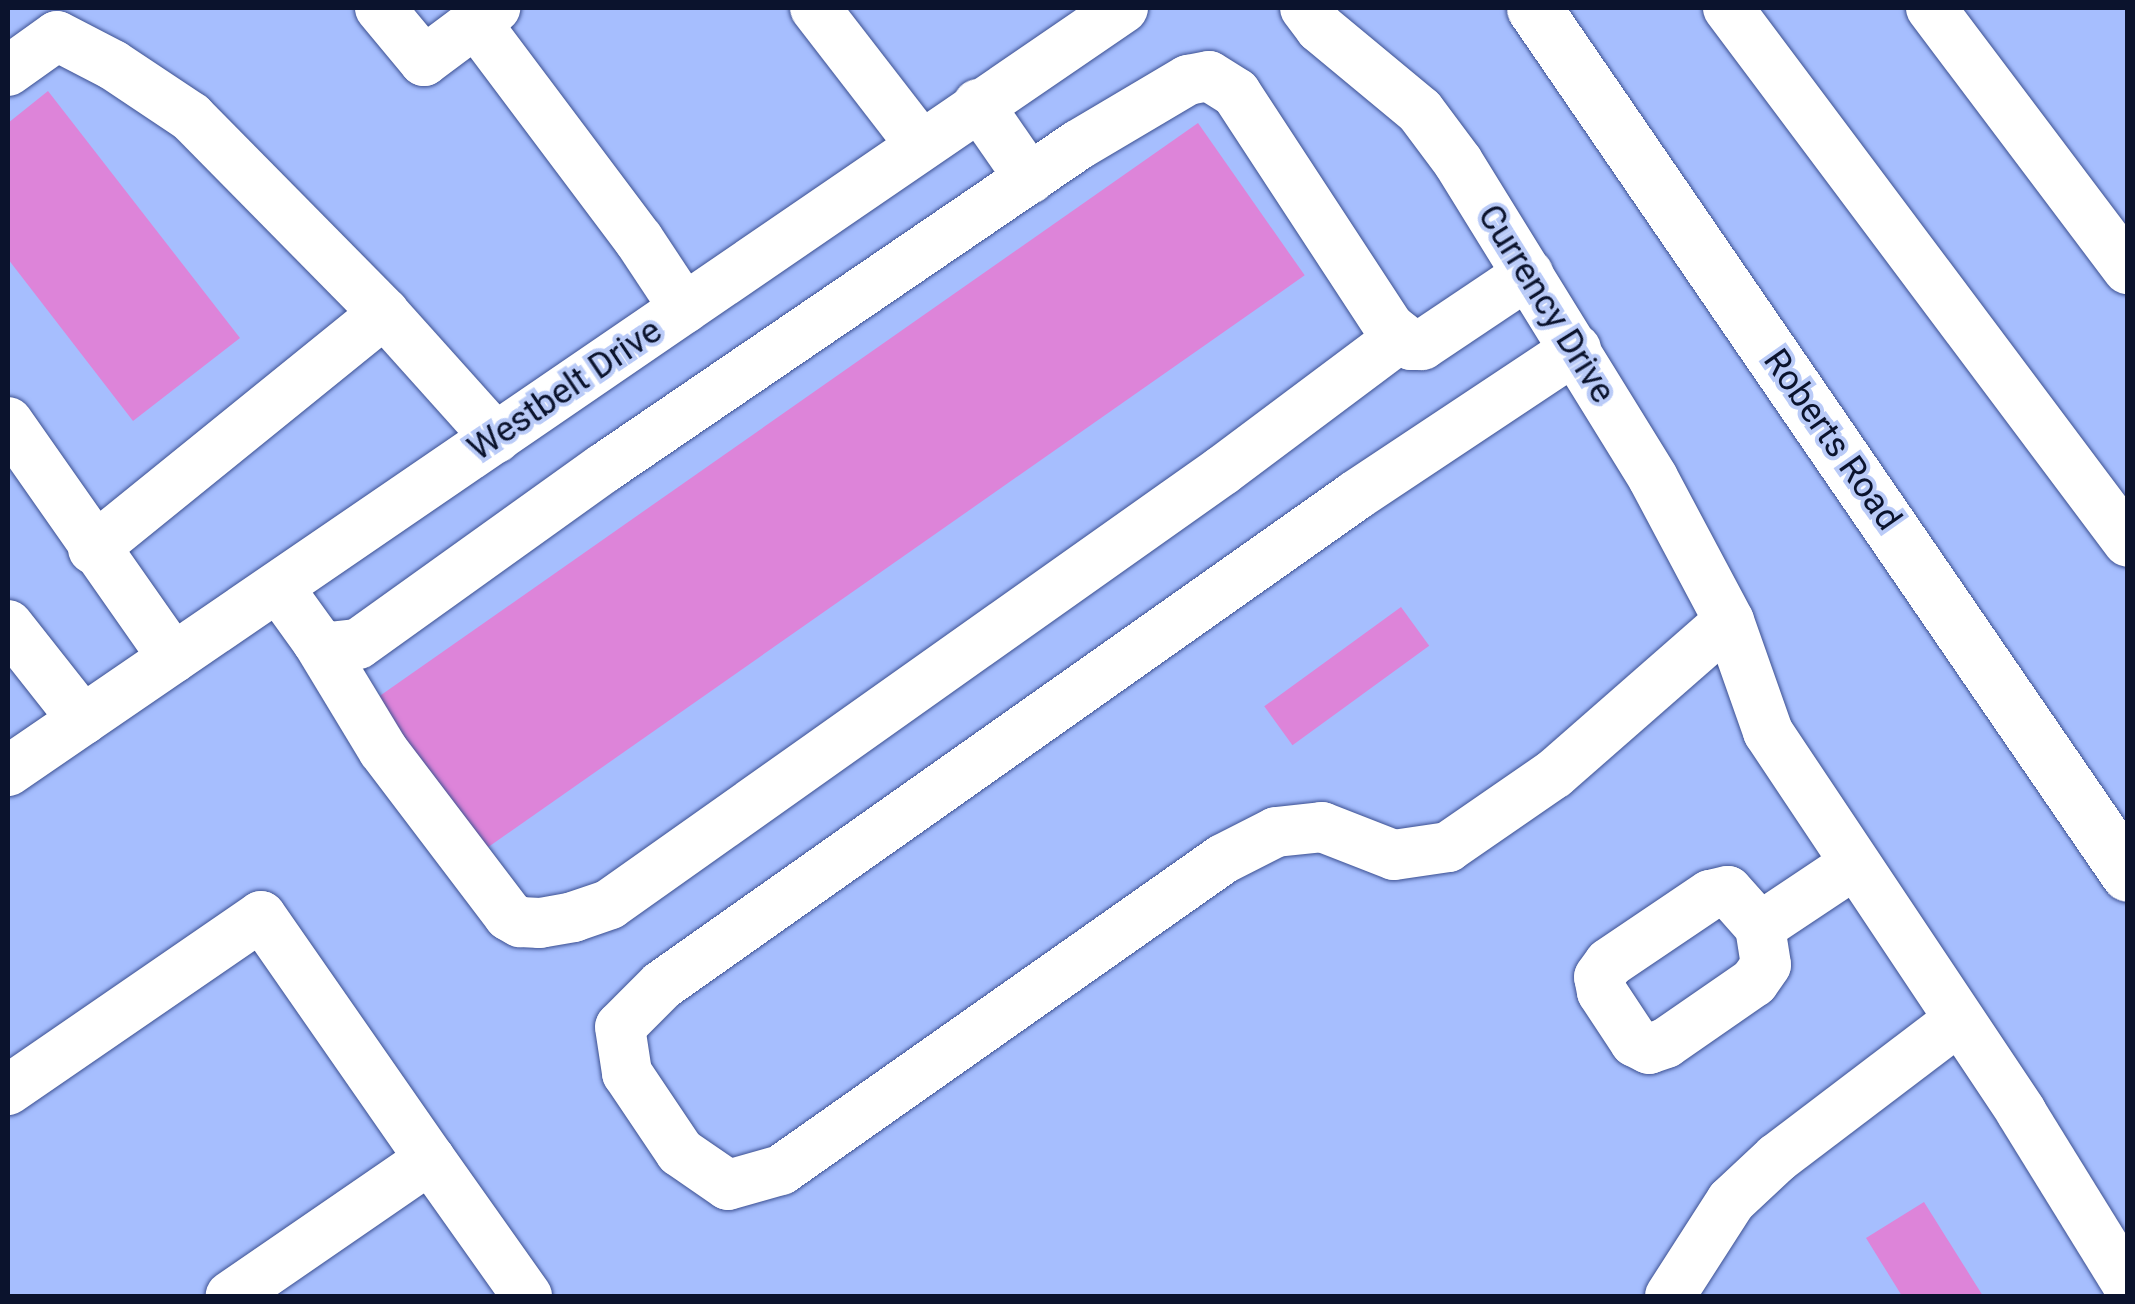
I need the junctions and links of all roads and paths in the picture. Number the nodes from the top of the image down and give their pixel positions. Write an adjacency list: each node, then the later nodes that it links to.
1 (380, 8): 8 (street)
2 (815, 8): 12 (street)
3 (1122, 8): 11 (street, Westbelt Drive)
4 (1305, 8): 15 (street, Currency Drive)
5 (1534, 8): 32 (main road, Roberts Road)
6 (1728, 8): 22 (street)
7 (1931, 8): 14 (street)
8 (485, 15): 16 (street)
9 (45, 22): 10 (street); 17 (street)
10 (8, 71)
11 (978, 104): 12 (street, Westbelt Drive); 13 (street)
12 (920, 144): 16 (street, Westbelt Drive)
13 (1030, 179): 18 (street); 27 (street)
14 (2128, 269)
15 (1528, 274): 18 (street); 19 (street, Currency Drive)
16 (684, 308): 21 (street, Westbelt Drive)
17 (384, 313): 21 (street); 23 (street)
18 (1401, 337): 27 (street)
19 (1576, 349): 26 (street, Currency Drive); 26 (street)
20 (8, 422): 23 (street)
21 (496, 438): 24 (street, Westbelt Drive)
22 (2128, 542)
23 (93, 550): 28 (street)
24 (278, 587): 27 (street); 28 (street, Westbelt Drive)
25 (8, 626): 29 (street)
26 (1732, 630): 31 (street, Currency Drive)
27 (317, 641)
28 (174, 658): 29 (street, Westbelt Drive)
29 (83, 720): 30 (street, Westbelt Drive)
30 (8, 771)
31 (1853, 865): 33 (street); 34 (street, Currency Drive)
32 (2128, 874)
33 (1760, 927)
34 (1959, 1020): 37 (street, Currency Drive); 40 (street)
35 (8, 1090): 36 (street)
36 (430, 1159): 38 (street); 39 (street)
37 (2128, 1286)
38 (231, 1296)
39 (527, 1296)
40 (1670, 1296)

